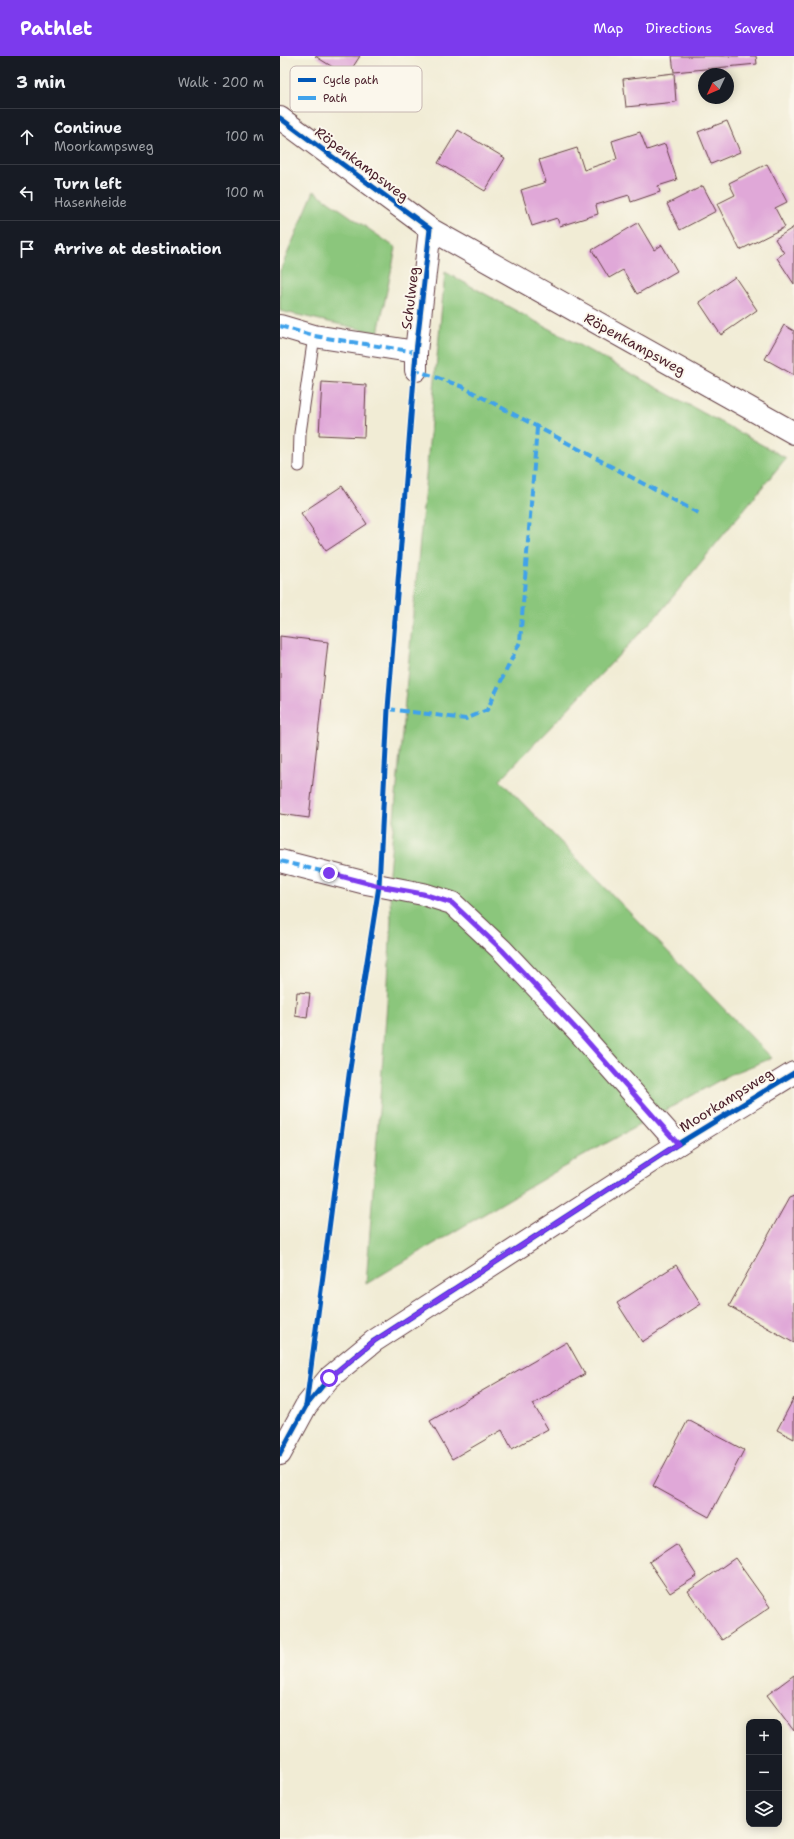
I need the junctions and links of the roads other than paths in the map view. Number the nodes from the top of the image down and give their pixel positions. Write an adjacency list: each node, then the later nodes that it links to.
1 (280, 118): 2 (street, Röpenkampsweg)
2 (430, 229): 4 (street, Schulweg); 5 (street, Röpenkampsweg)
3 (280, 326): 4 (street)
4 (314, 336): 6 (lane)
5 (794, 433)
6 (300, 466)
7 (280, 861): 9 (street)
8 (794, 1073): 9 (street, Moorkampsweg)
9 (678, 1144): 10 (street, Moorkampsweg)
10 (280, 1454)

